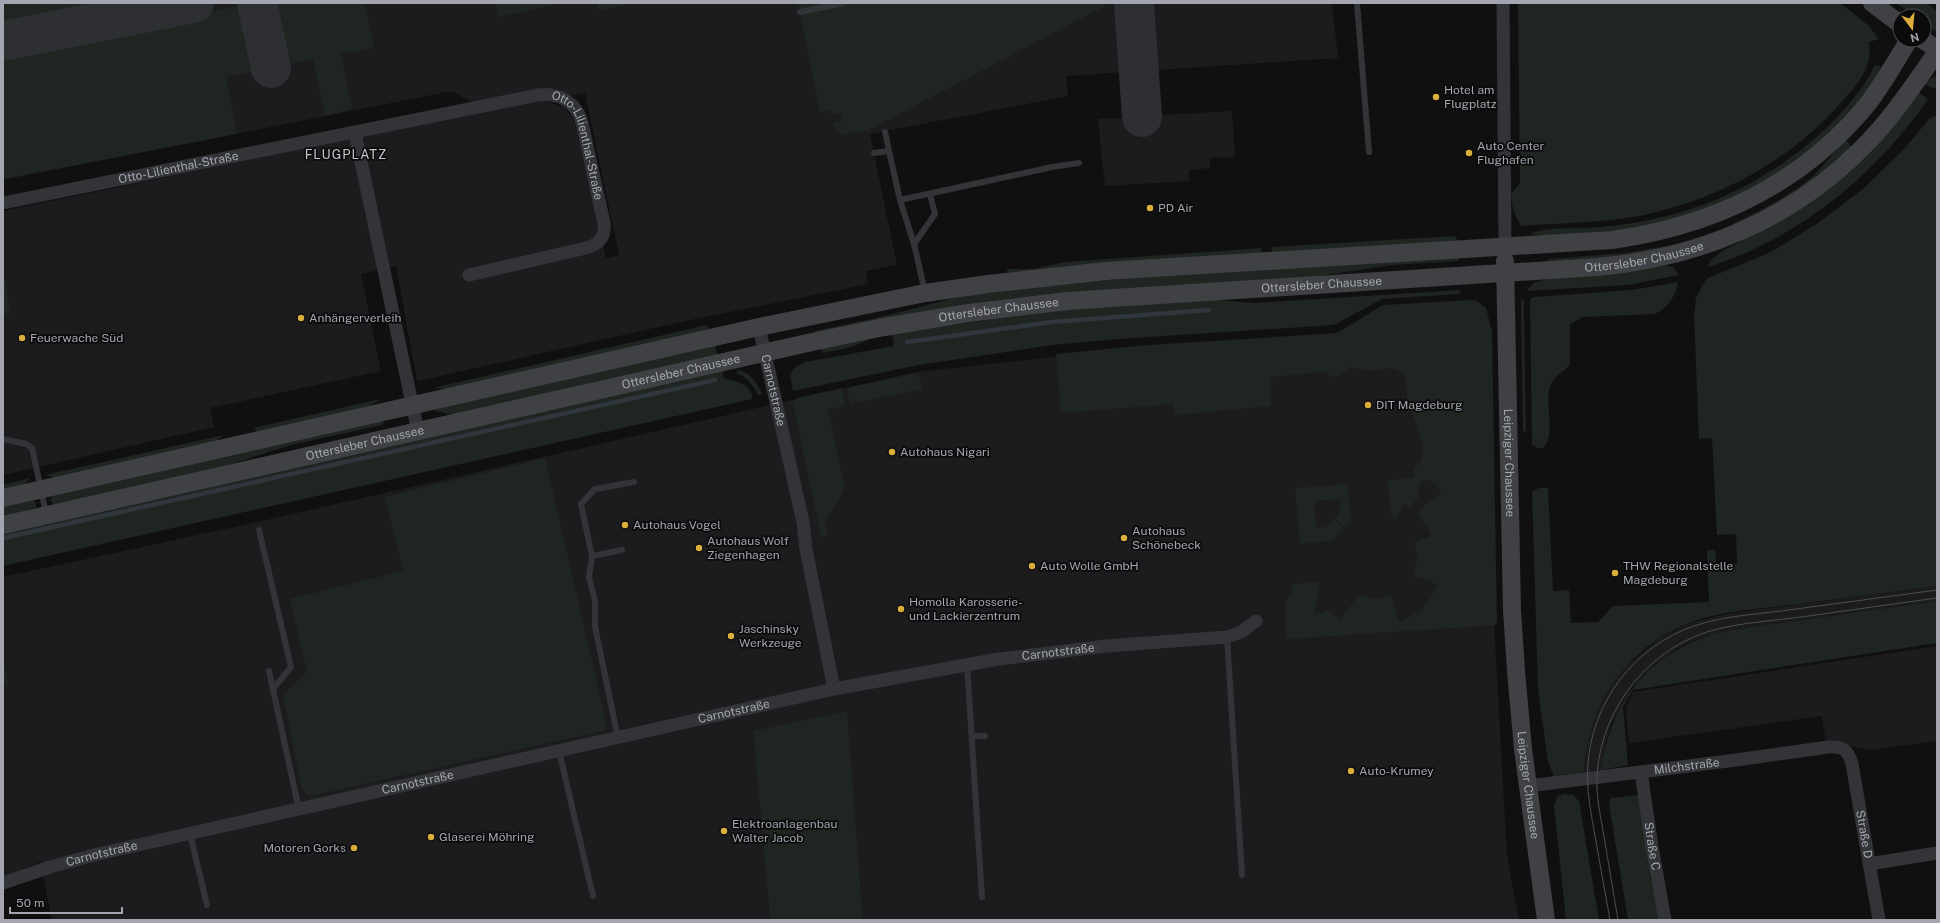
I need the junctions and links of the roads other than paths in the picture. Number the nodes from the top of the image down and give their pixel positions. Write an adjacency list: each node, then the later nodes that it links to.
1 (844, 3): 5 (lane)
2 (1357, 3): 12 (lane)
3 (1503, 3): 19 (street, Leipziger Chaussee)
4 (1872, 3): 6 (main road)
5 (800, 12)
6 (1892, 18)
7 (1904, 48): 19 (main road, Ottersleber Chaussee)
8 (1937, 52): 20 (main road, Ottersleber Chaussee)
9 (885, 132): 11 (lane)
10 (355, 133): 17 (street, Otto-Lilienthal-Straße); 21 (street, Otto-Lilienthal-Straße); 25 (street)
11 (889, 151): 13 (lane); 16 (lane)
12 (1369, 152)
13 (874, 153)
14 (1079, 163): 15 (lane)
15 (930, 194): 16 (lane); 18 (lane)
16 (900, 200): 18 (lane)
17 (3, 203)
18 (914, 244): 22 (lane)
19 (1505, 246): 20 (main road, Leipziger Chaussee); 22 (main road, Ottersleber Chaussee)
20 (1506, 272): 24 (main road, Ottersleber Chaussee); 48 (main road, Leipziger Chaussee)
21 (470, 275)
22 (925, 293): 23 (main road, Ottersleber Chaussee)
23 (759, 327): 24 (street, Carnotstraße); 25 (main road, Ottersleber Chaussee)
24 (765, 353): 26 (main road, Ottersleber Chaussee); 41 (street, Carnotstraße)
25 (412, 406): 26 (street); 29 (main road, Ottersleber Chaussee)
26 (418, 432): 31 (main road, Ottersleber Chaussee)
27 (3, 439): 29 (lane)
28 (634, 482): 35 (lane)
29 (41, 489): 30 (main road, Ottersleber Chaussee); 31 (lane)
30 (3, 498)
31 (47, 515): 32 (main road, Ottersleber Chaussee)
32 (3, 525)
33 (258, 530): 40 (lane)
34 (622, 550): 35 (lane)
35 (592, 556): 44 (lane)
36 (1256, 621): 37 (street, Carnotstraße)
37 (1227, 637): 38 (street, Carnotstraße); 53 (lane)
38 (967, 665): 41 (street, Carnotstraße); 42 (lane)
39 (269, 671): 40 (lane)
40 (273, 689): 49 (lane)
41 (834, 689): 44 (street, Carnotstraße)
42 (972, 736): 43 (lane); 56 (lane)
43 (985, 736)
44 (618, 738): 46 (street, Carnotstraße)
45 (1846, 749): 47 (street, Milchstraße); 52 (street, Straße D)
46 (559, 751): 49 (street, Carnotstraße); 55 (lane)
47 (1641, 772): 48 (street, Milchstraße); 59 (street, Straße C)
48 (1528, 786): 58 (main road, Leipziger Chaussee)
49 (299, 810): 50 (street, Carnotstraße)
50 (190, 834): 54 (street, Carnotstraße); 57 (lane)
51 (1937, 853): 52 (street)
52 (1869, 864): 60 (street, Straße D)
53 (1242, 875)
54 (3, 883)
55 (593, 896)
56 (982, 897)
57 (207, 906)
58 (1546, 920)
59 (1665, 920)
60 (1879, 920)

